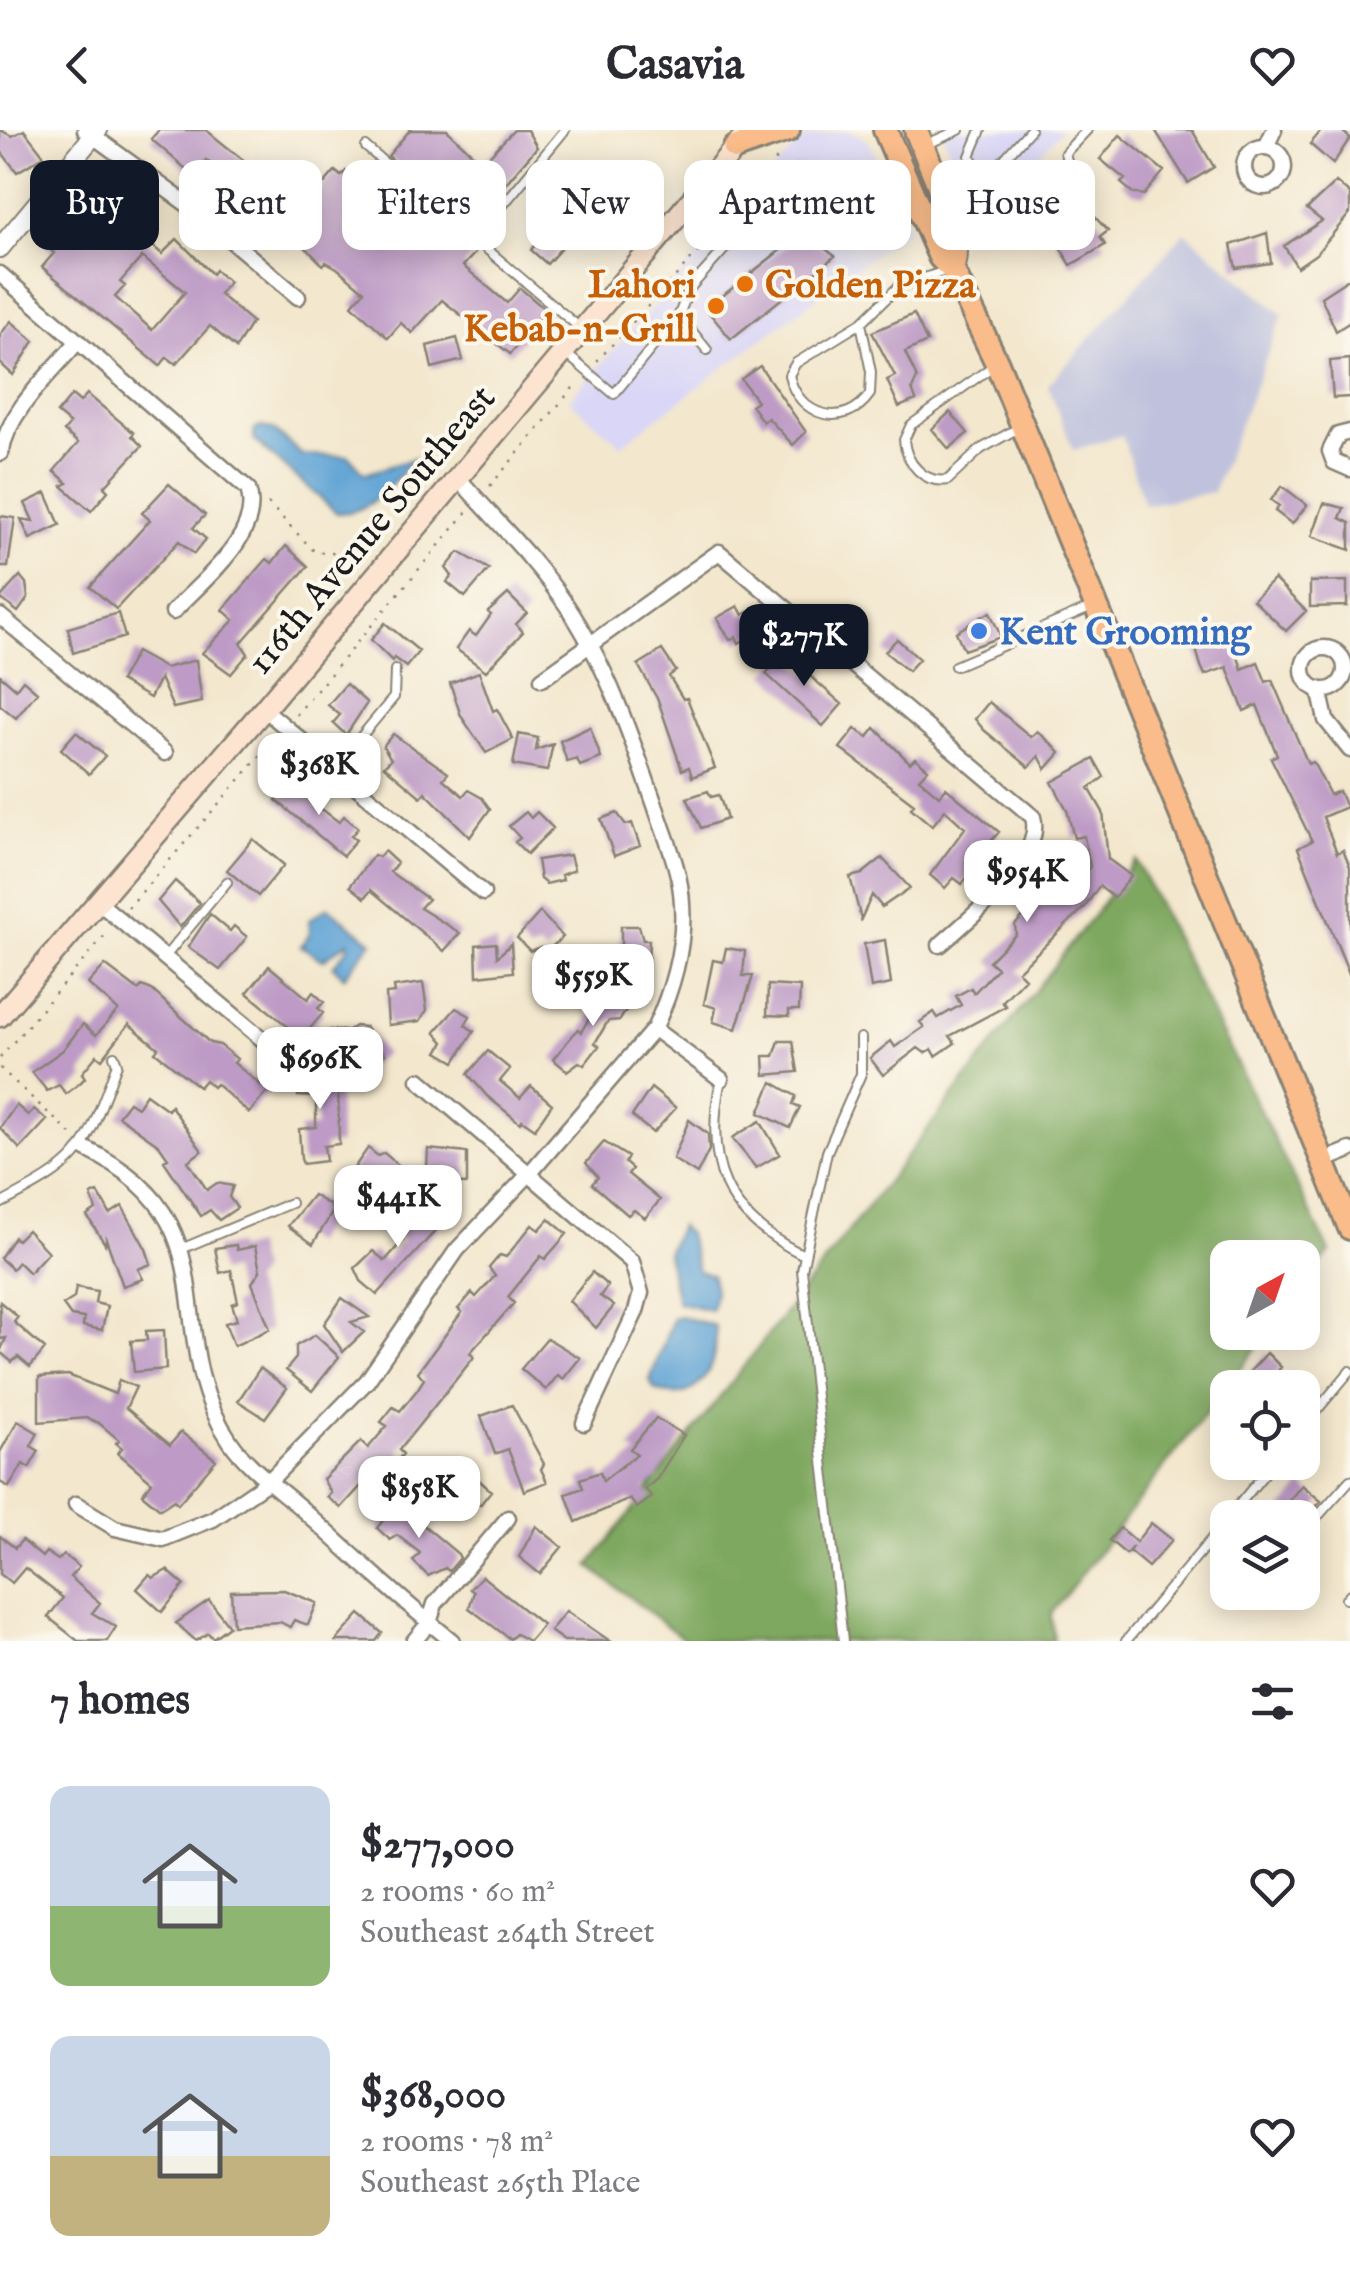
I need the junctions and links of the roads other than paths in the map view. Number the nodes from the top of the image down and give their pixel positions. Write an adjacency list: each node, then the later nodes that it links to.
1 (565, 130): 18 (lane)
2 (959, 130): 10 (lane)
3 (981, 130): 4 (lane)
4 (1030, 130)
5 (1087, 130): 16 (lane)
6 (1274, 130): 13 (street)
7 (882, 131): 20 (main road)
8 (92, 132): 22 (street); 28 (street)
9 (788, 138): 11 (main road)
10 (919, 138): 17 (main road)
11 (743, 139): 15 (main road, 116th Avenue Southeast)
12 (366, 147): 14 (lane)
13 (1266, 148)
14 (381, 160)
15 (725, 160)
16 (1067, 160)
17 (931, 171)
18 (506, 201)
19 (911, 202): 20 (lane)
20 (916, 202): 26 (main road)
21 (684, 209): 31 (main road, 116th Avenue Southeast)
22 (0, 248)
23 (488, 250): 31 (lane)
24 (724, 250): 29 (lane)
25 (958, 250): 26 (main road)
26 (952, 269): 30 (lane); 35 (main road)
27 (0, 274): 32 (street)
28 (298, 297)
29 (679, 315): 33 (lane); 34 (lane)
30 (860, 323): 30 (lane)
31 (582, 330): 34 (main road, 116th Avenue Southeast)
32 (78, 341): 38 (street); 42 (street)
33 (707, 350)
34 (564, 352): 40 (main road, 116th Avenue Southeast)
35 (997, 363): 36 (main road); 36 (lane)
36 (1023, 426): 41 (main road)
37 (1350, 432): 39 (street)
38 (2, 453)
39 (1350, 469)
40 (458, 478): 44 (street); 49 (main road, 116th Avenue Southeast)
41 (1096, 606): 45 (lane); 67 (main road)
42 (173, 612)
43 (0, 616): 51 (street)
44 (592, 646): 47 (street); 56 (street); 59 (street)
45 (955, 666)
46 (395, 670): 52 (lane)
47 (542, 679)
48 (1319, 689): 50 (street)
49 (264, 710): 52 (street); 55 (main road, 116th Avenue Southeast)
50 (1350, 750)
51 (165, 754)
52 (335, 768): 54 (street)
53 (227, 882): 57 (lane)
54 (483, 893)
55 (97, 901): 57 (street); 58 (main road, 116th Avenue Southeast)
56 (940, 946)
57 (164, 958): 61 (street)
58 (0, 1016)
59 (654, 1029): 63 (street); 68 (street)
60 (861, 1038): 73 (lane)
61 (274, 1049)
62 (114, 1056): 65 (lane)
63 (721, 1079): 73 (lane)
64 (419, 1080): 68 (street)
65 (84, 1148): 70 (lane); 72 (street)
66 (1350, 1150): 67 (street)
67 (1322, 1162): 71 (main road)
68 (530, 1173): 76 (street); 79 (street)
69 (291, 1202): 72 (lane)
70 (0, 1204)
71 (1350, 1228)
72 (181, 1249): 79 (street)
73 (804, 1255): 88 (lane)
74 (1350, 1371): 75 (lane)
75 (1320, 1407)
76 (584, 1423)
77 (1259, 1480): 80 (lane)
78 (1350, 1480): 82 (lane)
79 (269, 1481): 81 (street); 85 (street)
80 (1243, 1500)
81 (76, 1504)
82 (1320, 1514)
83 (508, 1518): 85 (street)
84 (1210, 1540): 89 (lane)
85 (429, 1622): 86 (street); 87 (street)
86 (414, 1641)
87 (452, 1641)
88 (843, 1641)
89 (1126, 1641)

